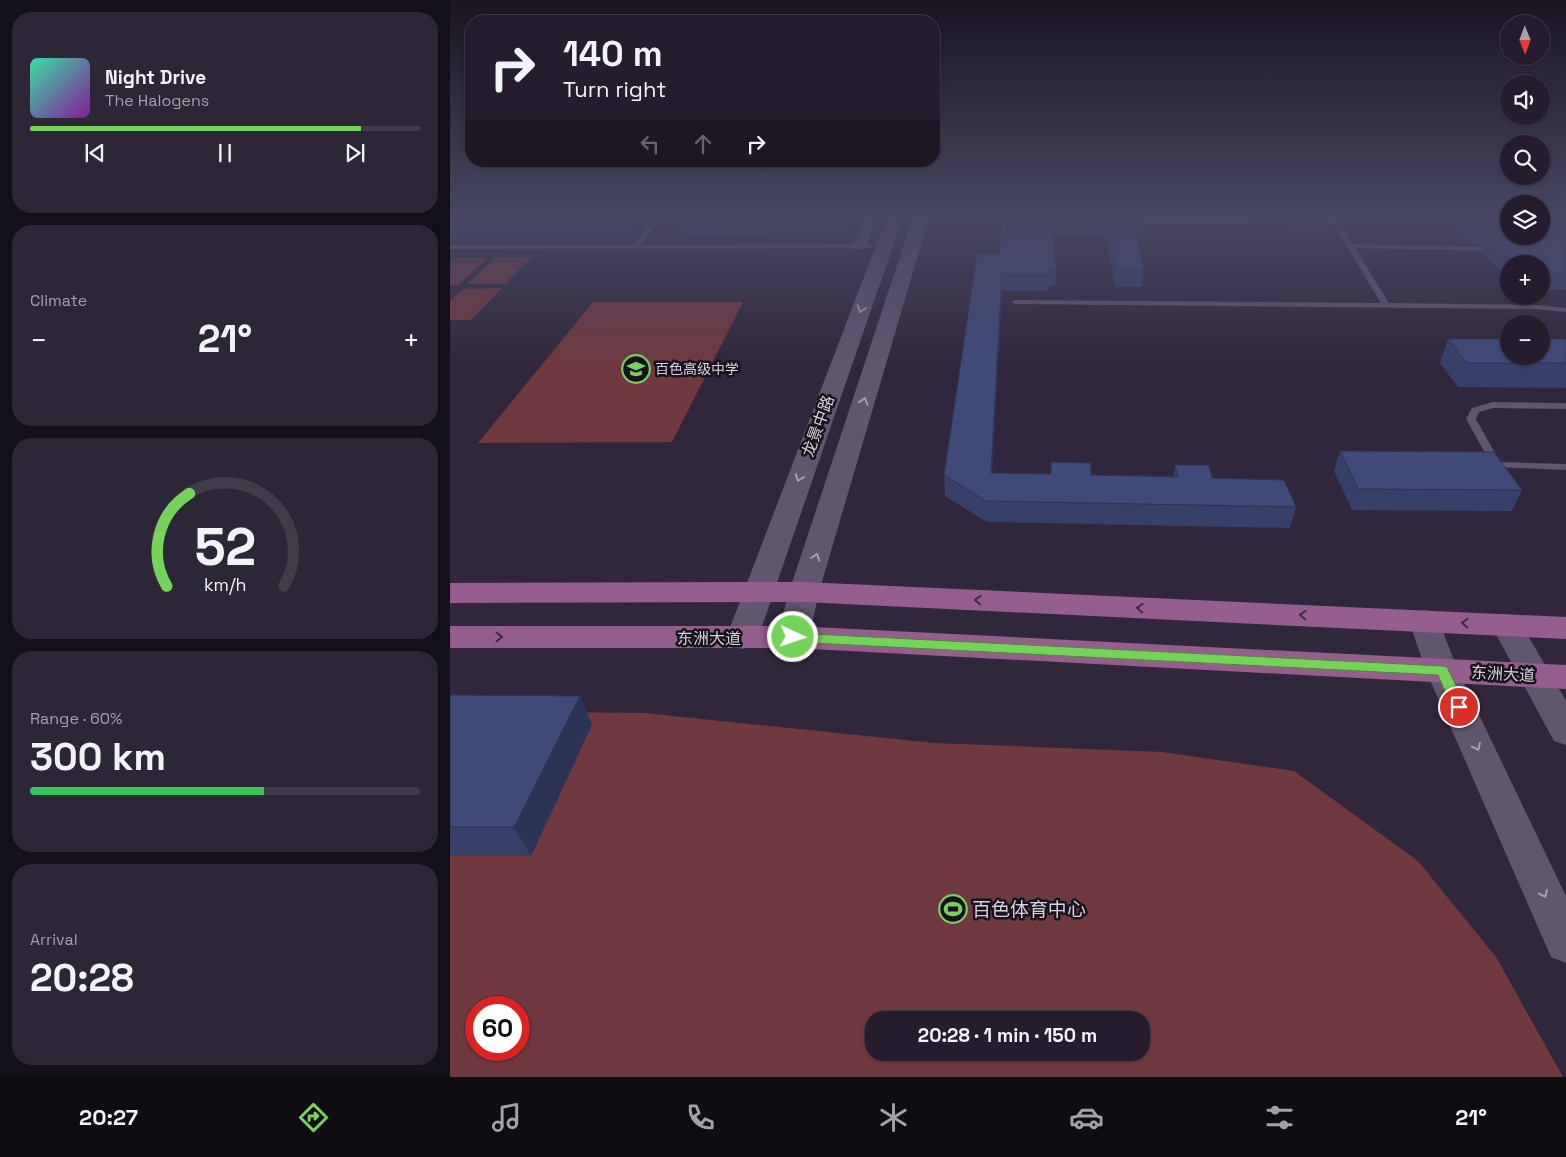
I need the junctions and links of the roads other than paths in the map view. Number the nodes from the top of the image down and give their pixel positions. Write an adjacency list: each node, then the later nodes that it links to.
1 (878, 264): 9 (street, 龙景中路, one-way to 9)
2 (906, 264): 10 (street, one-way to 2)
3 (1361, 264): 5 (lane)
4 (1015, 302): 5 (lane)
5 (1387, 306): 6 (lane)
6 (1566, 310)
7 (1566, 406): 8 (lane)
8 (1566, 467)
9 (760, 592): 10 (main road); 11 (main road); 17 (street, 龙景中路)
10 (804, 592): 12 (main road, one-way to 10); 16 (street)
11 (450, 593)
12 (1424, 621): 13 (main road, one-way to 12); 18 (street)
13 (1506, 625): 14 (main road); 19 (street)
14 (1566, 628)
15 (450, 637): 17 (main road, 东洲大道, one-way to 17)
16 (793, 637): 17 (main road, 东洲大道); 18 (main road, 东洲大道)
17 (742, 638)
18 (1442, 671): 19 (main road, 东洲大道); 21 (street, one-way to 21)
19 (1551, 676): 20 (street)
20 (1566, 730)
21 (1566, 942)

